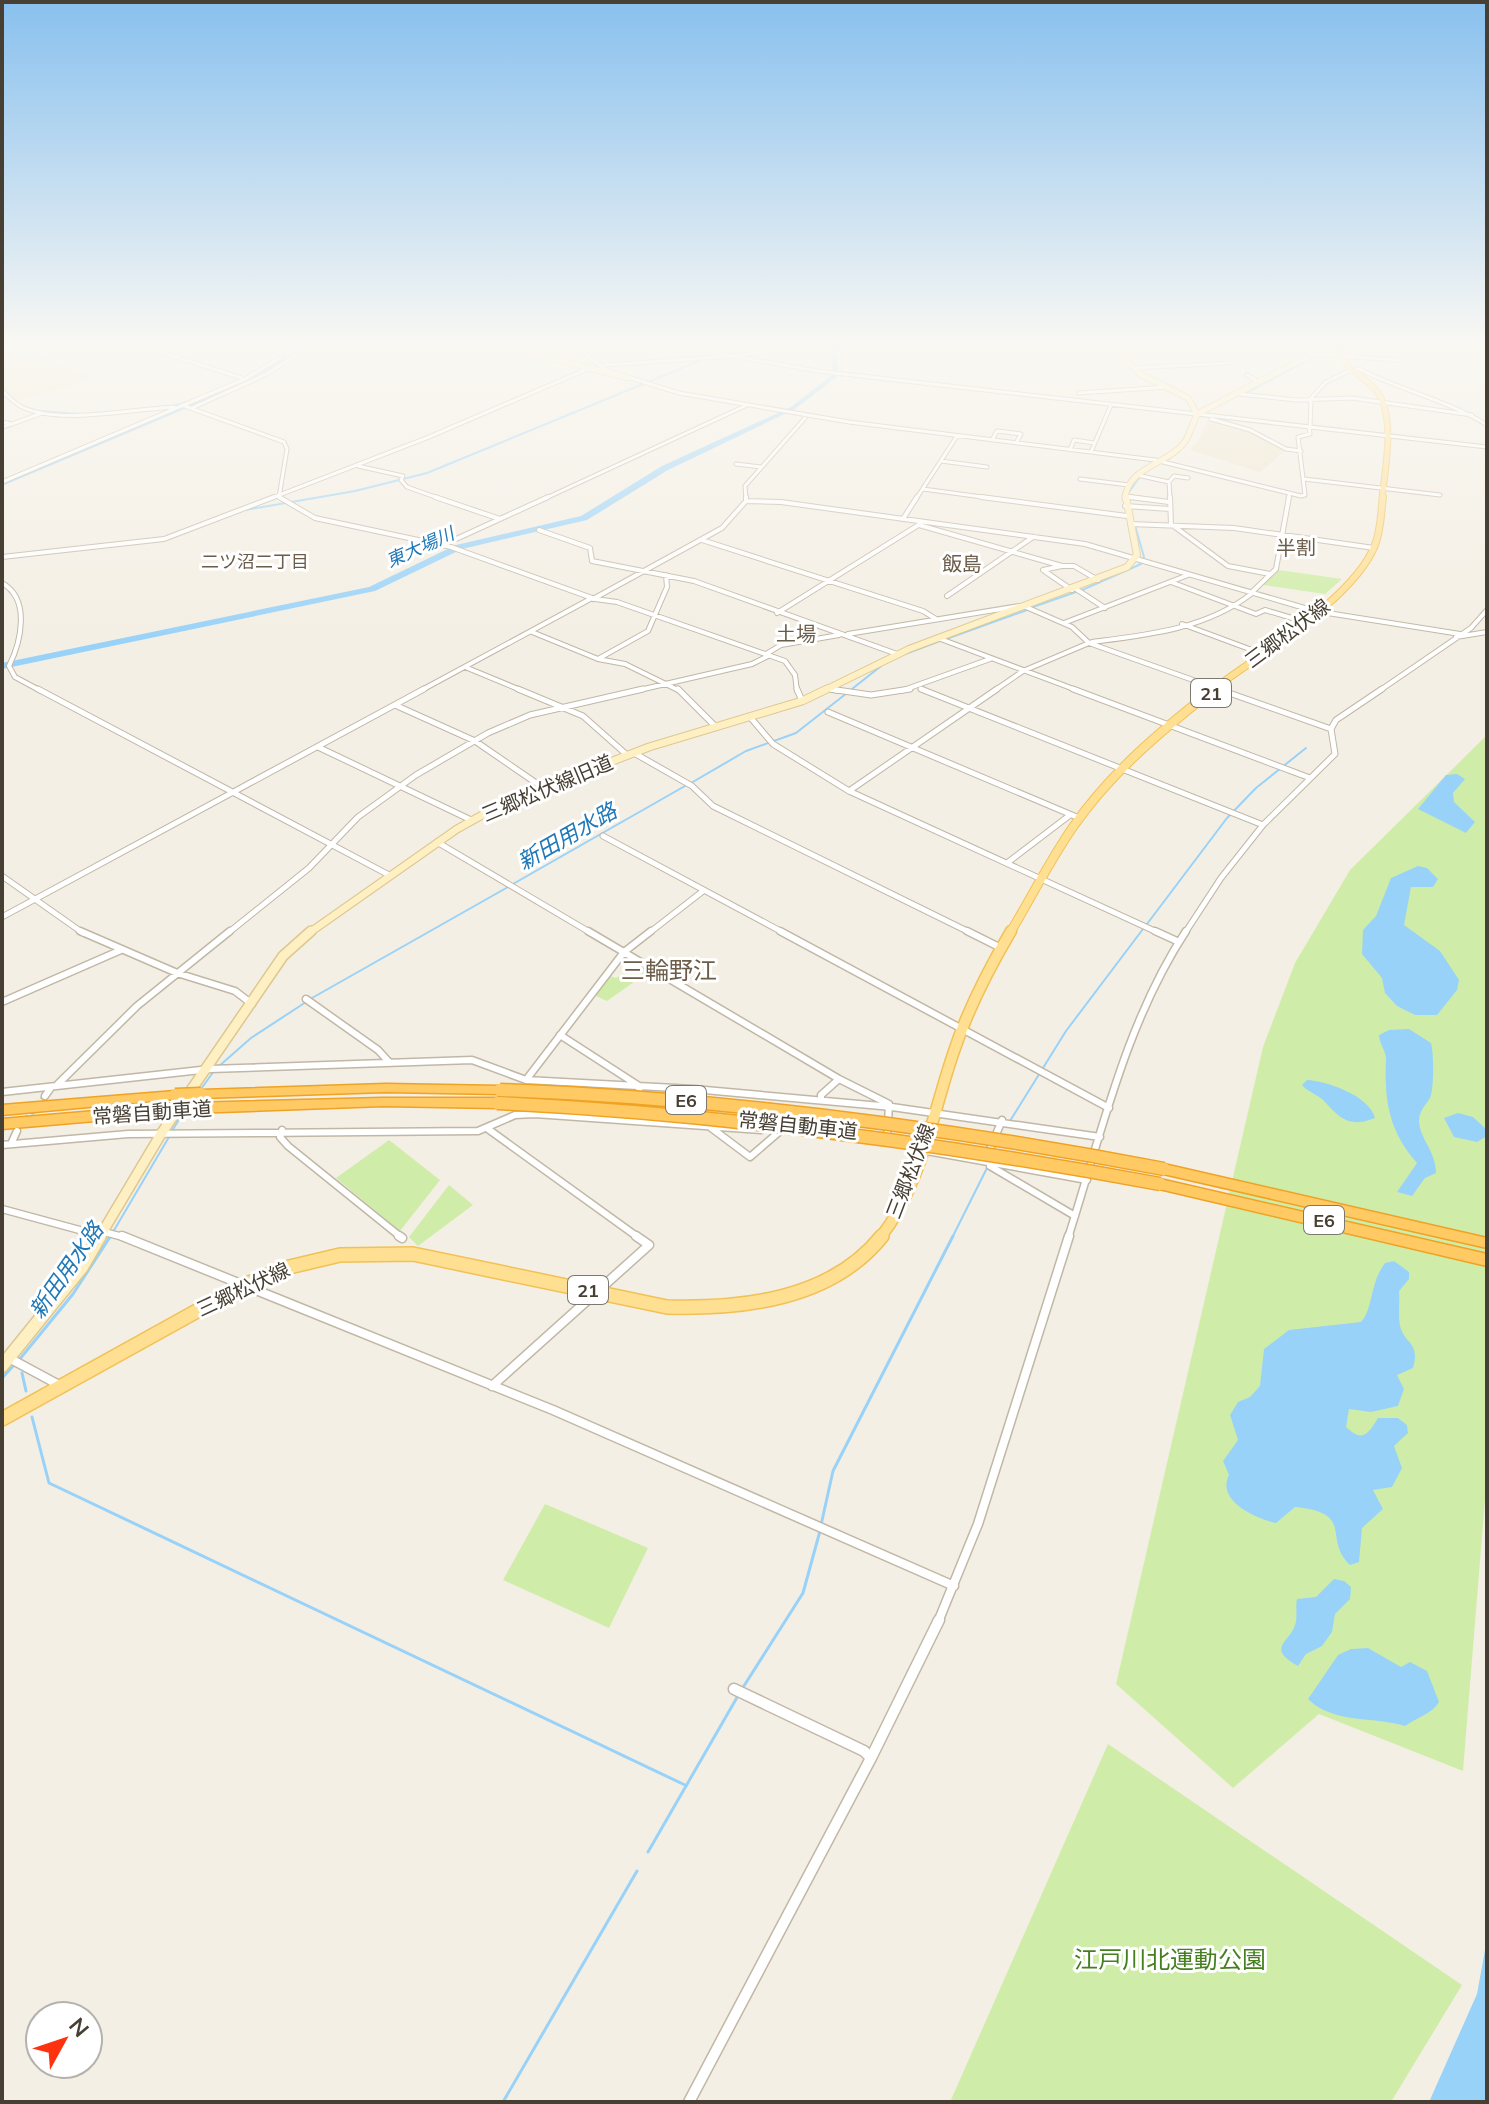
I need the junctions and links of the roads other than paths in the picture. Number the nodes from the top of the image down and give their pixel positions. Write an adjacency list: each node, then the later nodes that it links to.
1 (93, 443): 29 (street)
2 (285, 443): 34 (street)
3 (408, 443): 22 (street)
4 (665, 443): 42 (street)
5 (782, 443): 23 (street)
6 (952, 443): 19 (street)
7 (1017, 443): 16 (street)
8 (1073, 443): 16 (street)
9 (1094, 443): 18 (street)
10 (1184, 443): 20 (street)
11 (1275, 443): 17 (street)
12 (1299, 443): 17 (street)
13 (1384, 443): 32 (main road, 三郷松伏線 / 21)
14 (1451, 443): 15 (street)
15 (1487, 447)
16 (1070, 450): 18 (street)
17 (1301, 451): 28 (street)
18 (1091, 452): 20 (street)
19 (941, 461): 24 (street); 33 (street)
20 (1160, 461): 25 (street); 35 (street)
21 (736, 464): 23 (street)
22 (355, 465): 34 (street); 42 (street)
23 (761, 467): 38 (street)
24 (987, 467)
25 (1140, 476): 30 (street); 31 (street)
26 (1188, 478): 30 (street)
27 (1080, 479): 31 (street)
28 (1304, 479): 32 (street); 35 (street)
29 (2, 482)
30 (1169, 482): 39 (street)
31 (1129, 485): 37 (street)
32 (1383, 488): 36 (street); 51 (main road, 三郷松伏線 / 21)
33 (923, 489): 41 (street); 43 (street)
34 (279, 495): 50 (street); 53 (street)
35 (1289, 495): 47 (street)
36 (1440, 495)
37 (1128, 496): 39 (street); 41 (street)
38 (746, 501): 43 (street); 49 (street)
39 (1169, 502): 40 (street)
40 (1170, 509): 41 (street); 45 (street)
41 (1130, 515): 45 (street); 54 (street)
42 (500, 519): 50 (street)
43 (903, 519): 44 (street)
44 (921, 523): 48 (street); 52 (street); 61 (street)
45 (1172, 525): 47 (street); 57 (street)
46 (539, 530): 56 (street)
47 (1284, 534): 51 (street); 57 (street)
48 (1033, 537): 52 (street); 54 (street)
49 (702, 540): 56 (street); 61 (street)
50 (443, 545): 67 (street)
51 (1374, 548): 72 (main road, 三郷松伏線 / 21)
52 (1013, 552): 55 (street); 66 (street)
53 (2, 557)
54 (1138, 558): 59 (street); 60 (street, 三郷松伏線旧道)
55 (1062, 566): 60 (street); 64 (street)
56 (644, 571): 58 (street); 67 (street)
57 (1270, 574): 65 (street)
58 (666, 575): 73 (street); 74 (street)
59 (1188, 575): 62 (street); 65 (street)
60 (1099, 580): 64 (street, 三郷松伏線旧道)
61 (829, 581): 73 (street); 75 (street)
62 (1171, 582): 69 (street); 70 (street)
63 (2, 583): 114 (street)
64 (1077, 590): 68 (street, 三郷松伏線旧道); 69 (street)
65 (1251, 594): 70 (street); 72 (street)
66 (947, 596)
67 (592, 599): 74 (street); 79 (street)
68 (1029, 608): 75 (street); 77 (street); 83 (street, 三郷松伏線旧道)
69 (1105, 608): 77 (street)
70 (1232, 608): 76 (street); 78 (street)
71 (1487, 610): 82 (street)
72 (1315, 611): 76 (main road, 三郷松伏線 / 21); 82 (street)
73 (777, 613): 81 (street)
74 (653, 617): 87 (street); 88 (street)
75 (936, 619): 81 (street)
76 (1302, 621): 85 (main road, 三郷松伏線 / 21)
77 (1064, 623): 84 (street)
78 (1182, 624): 84 (street); 85 (street)
79 (532, 632): 88 (street); 90 (street)
80 (1487, 632): 82 (street)
81 (843, 635): 86 (street); 87 (street)
82 (1458, 636): 104 (street)
83 (940, 640): 86 (street, 三郷松伏線旧道); 89 (street)
84 (1089, 643): 91 (street); 93 (street)
85 (1260, 653): 93 (main road, 三郷松伏線 / 21)
86 (897, 654): 94 (street, 三郷松伏線旧道)
87 (766, 655): 92 (street); 96 (street)
88 (598, 659): 92 (street)
89 (990, 659): 91 (street); 95 (street)
90 (465, 667): 97 (street); 98 (street)
91 (1023, 671): 99 (street); 103 (street)
92 (668, 683): 98 (street); 102 (street)
93 (1217, 688): 103 (main road, 三郷松伏線 / 21); 104 (street)
94 (830, 689): 95 (street); 96 (street, 三郷松伏線旧道)
95 (921, 689): 99 (street)
96 (802, 701): 101 (street, 三郷松伏線旧道)
97 (395, 705): 105 (street); 106 (street)
98 (563, 708): 105 (street); 108 (street)
99 (969, 708): 107 (street); 109 (street)
100 (828, 712): 107 (street)
101 (750, 717): 102 (street, 三郷松伏線旧道); 113 (street)
102 (716, 727): 108 (street, 三郷松伏線旧道)
103 (1171, 727): 109 (main road, 三郷松伏線 / 21); 110 (street)
104 (1331, 729): 110 (street)
105 (475, 741): 111 (street); 112 (street)
106 (318, 747): 111 (street); 114 (street)
107 (912, 748): 113 (street); 115 (street)
108 (631, 754): 112 (street, 三郷松伏線旧道); 130 (street)
109 (1122, 768): 116 (main road, 三郷松伏線 / 21); 118 (street)
110 (1310, 778): 118 (street)
111 (398, 786): 117 (street); 121 (street)
112 (542, 787): 117 (street, 三郷松伏線旧道)
113 (849, 791): 122 (street)
114 (232, 793): 121 (street); 127 (street)
115 (1070, 815): 116 (street); 122 (street)
116 (1079, 818): 125 (main road, 三郷松伏線 / 21)
117 (471, 820): 120 (street, 三郷松伏線旧道)
118 (1263, 825): 129 (street)
119 (603, 836): 126 (street)
120 (437, 842): 123 (street, 三郷松伏線旧道); 132 (street)
121 (331, 845): 123 (street); 133 (street)
122 (1007, 863): 125 (street)
123 (389, 875): 136 (street, 三郷松伏線旧道)
124 (2, 876): 127 (street)
125 (1042, 879): 129 (street); 130 (main road, 三郷松伏線 / 21)
126 (703, 891): 132 (street); 137 (street)
127 (36, 898): 128 (street); 131 (street)
128 (2, 917)
129 (1179, 942): 150 (street)
130 (1001, 948): 137 (main road, 三郷松伏線 / 21)
131 (121, 950): 133 (street); 135 (street)
132 (624, 952): 138 (street); 141 (street)
133 (177, 973): 136 (street); 143 (street)
134 (309, 1001): 139 (street)
135 (2, 1002)
136 (252, 1004): 140 (street, 三郷松伏線旧道)
137 (962, 1028): 150 (street); 152 (main road, 三郷松伏線 / 21)
138 (560, 1035): 142 (street); 144 (street)
139 (389, 1062): 140 (street); 142 (street)
140 (207, 1070): 143 (street); 162 (street, 三郷松伏線旧道)
141 (839, 1079): 148 (street); 149 (street)
142 (530, 1080): 144 (street); 153 (street)
143 (58, 1084): 145 (street)
144 (639, 1086): 147 (street); 154 (street)
145 (2, 1092)
146 (498, 1096): 151 (highway, 常磐自動車道 / E6, bridge); 156 (highway, 常磐自動車道 / E6, bridge); 175 (highway, 常磐自動車道 / E6, bridge); 176 (highway, 常磐自動車道 / E6, bridge)
147 (796, 1098): 148 (street); 163 (street)
148 (821, 1100): 149 (street)
149 (892, 1107): 152 (street); 167 (street)
150 (1109, 1108): 164 (street)
151 (2, 1110)
152 (932, 1112): 155 (street); 168 (main road, 三郷松伏線 / 21)
153 (525, 1114): 154 (street); 158 (street)
154 (637, 1120): 157 (street)
155 (1008, 1121): 164 (street); 169 (street)
156 (2, 1124)
157 (708, 1126): 161 (street); 161 (street)
158 (488, 1129): 159 (street); 178 (street)
159 (282, 1130): 162 (street); 174 (street)
160 (17, 1131): 165 (street)
161 (779, 1132): 163 (street)
162 (168, 1133): 165 (street); 173 (street, 三郷松伏線旧道)
163 (789, 1133): 167 (street)
164 (1100, 1137): 170 (street)
165 (11, 1144): 166 (street)
166 (2, 1145)
167 (886, 1145): 168 (street)
168 (922, 1150): 169 (street); 178 (main road, 三郷松伏線 / 21)
169 (988, 1163): 170 (street); 172 (street)
170 (1087, 1180): 172 (street)
171 (2, 1209): 173 (street)
172 (1075, 1216): 184 (street)
173 (103, 1234): 177 (street); 179 (street, 三郷松伏線旧道)
174 (402, 1238)
175 (1487, 1243)
176 (1487, 1260)
177 (242, 1286): 178 (main road, 三郷松伏線 / 21); 181 (main road, 三郷松伏線 / 21); 182 (street)
178 (594, 1292): 182 (street)
179 (7, 1356): 180 (street, 三郷松伏線旧道); 181 (street)
180 (2, 1366)
181 (61, 1386): 183 (main road, 三郷松伏線 / 21)
182 (492, 1386): 184 (street)
183 (2, 1419)
184 (954, 1586): 186 (street)
185 (734, 1689): 186 (street)
186 (871, 1758): 187 (street)
187 (689, 2102)

